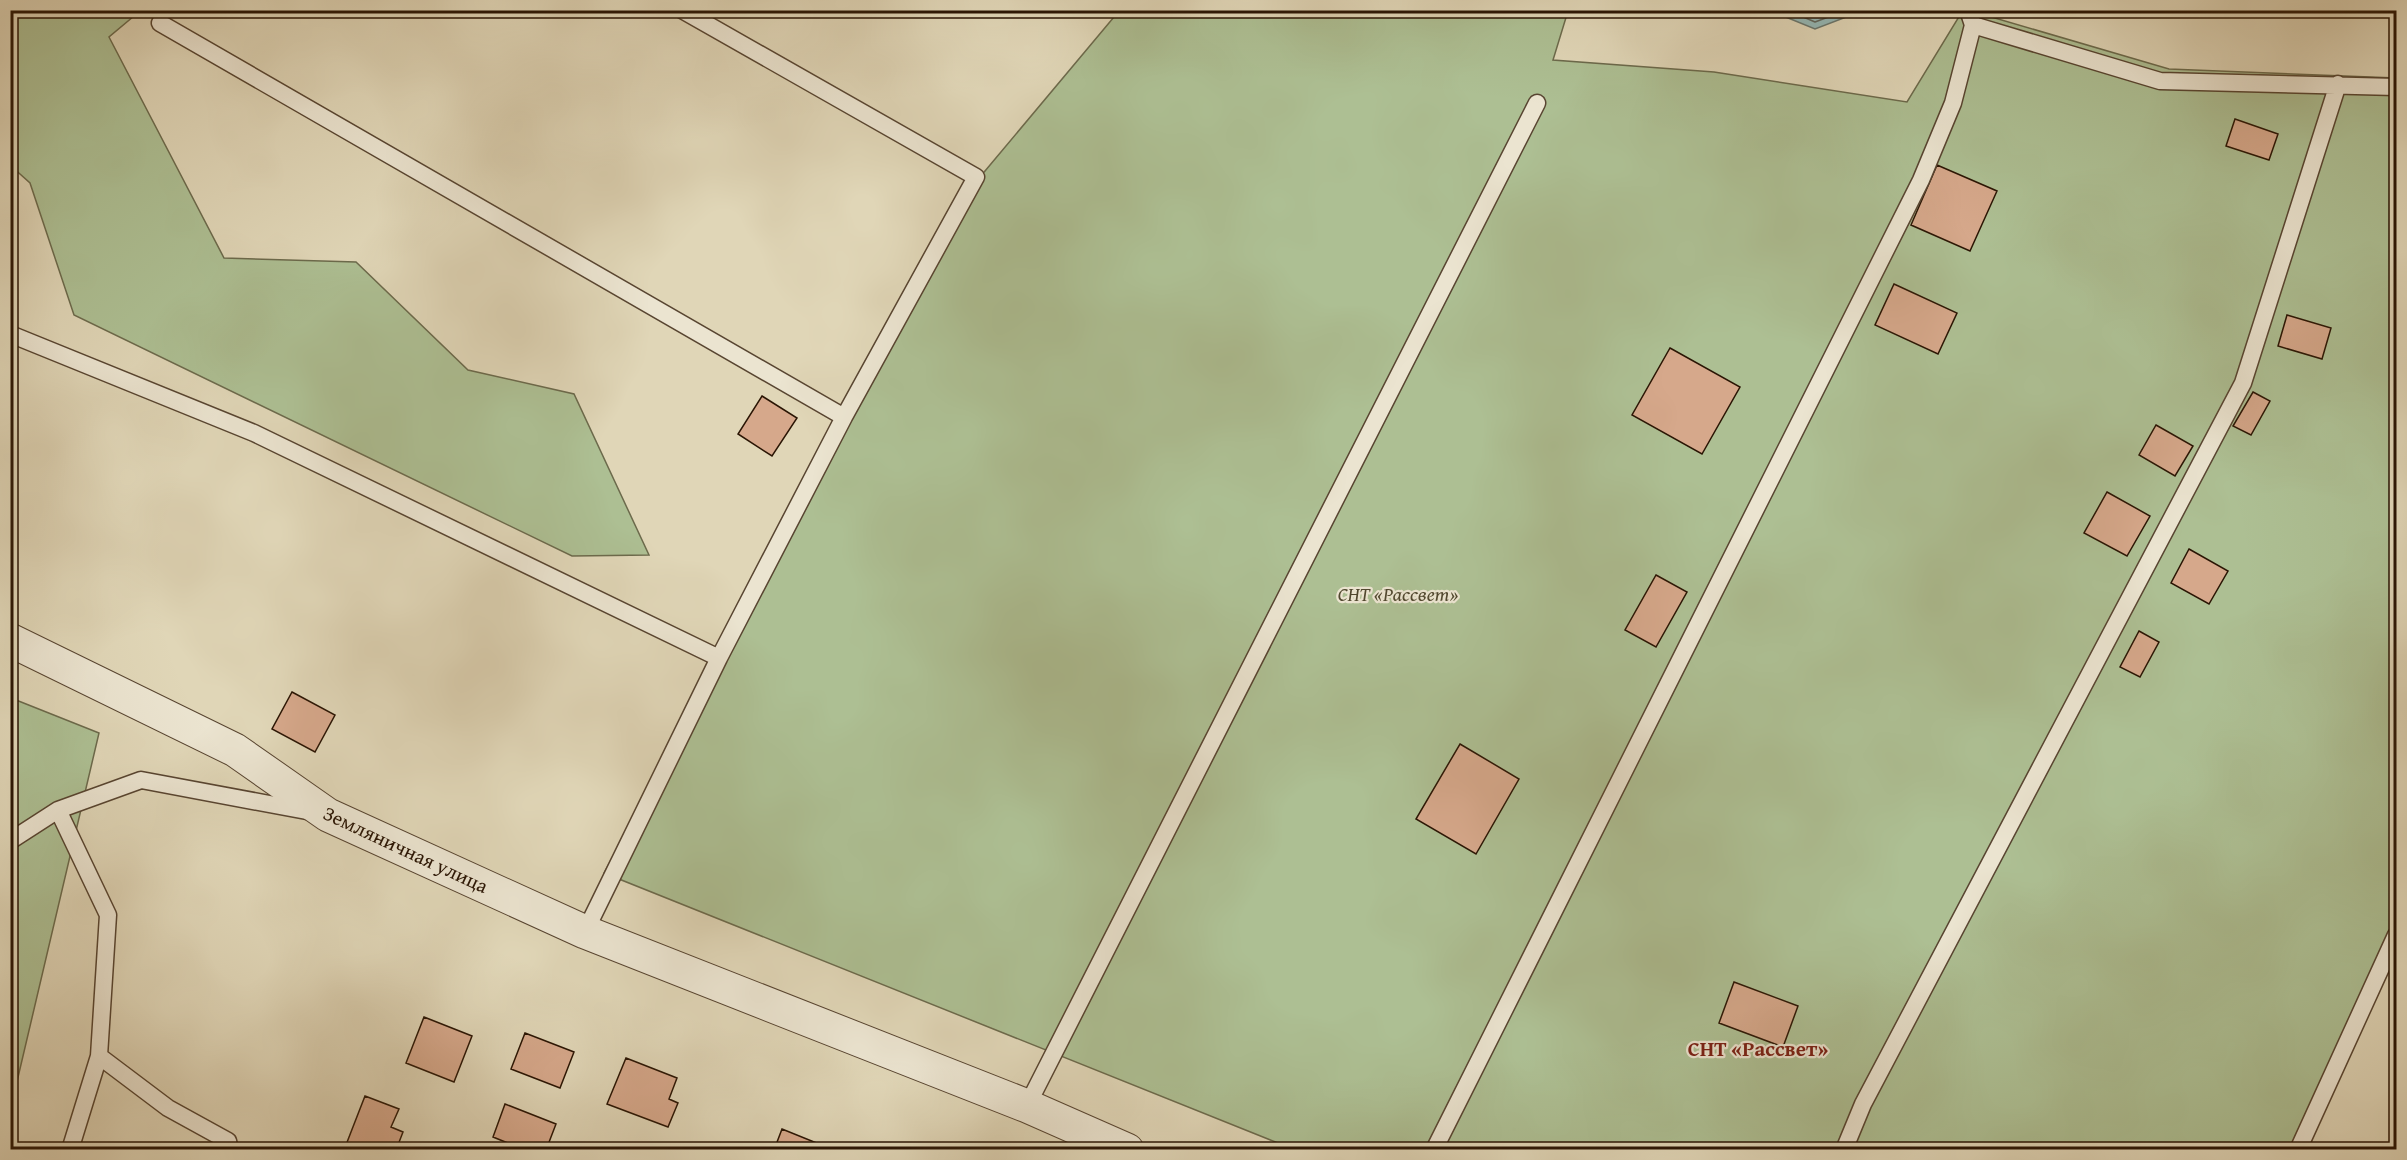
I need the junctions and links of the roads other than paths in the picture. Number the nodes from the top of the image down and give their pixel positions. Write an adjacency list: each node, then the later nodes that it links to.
1 (682, 10): 8 (lane)
2 (1971, 18): 4 (lane); 21 (lane)
3 (159, 23): 8 (lane)
4 (2338, 84): 5 (lane); 22 (lane)
5 (2397, 87)
6 (1537, 103): 17 (lane)
7 (10, 334): 10 (lane)
8 (844, 417): 10 (lane)
9 (10, 640): 12 (street, Земляничная улица)
10 (719, 658): 14 (lane)
11 (58, 810): 12 (lane); 13 (lane); 16 (lane)
12 (328, 815): 14 (street, Земляничная улица)
13 (10, 841)
14 (585, 932): 17 (street, Земляничная улица)
15 (2397, 935): 23 (lane)
16 (99, 1056): 18 (lane); 19 (lane)
17 (1027, 1106): 20 (street, Земляничная улица)
18 (70, 1149)
19 (230, 1149)
20 (1127, 1149)
21 (1434, 1149)
22 (1844, 1149)
23 (2298, 1149)

